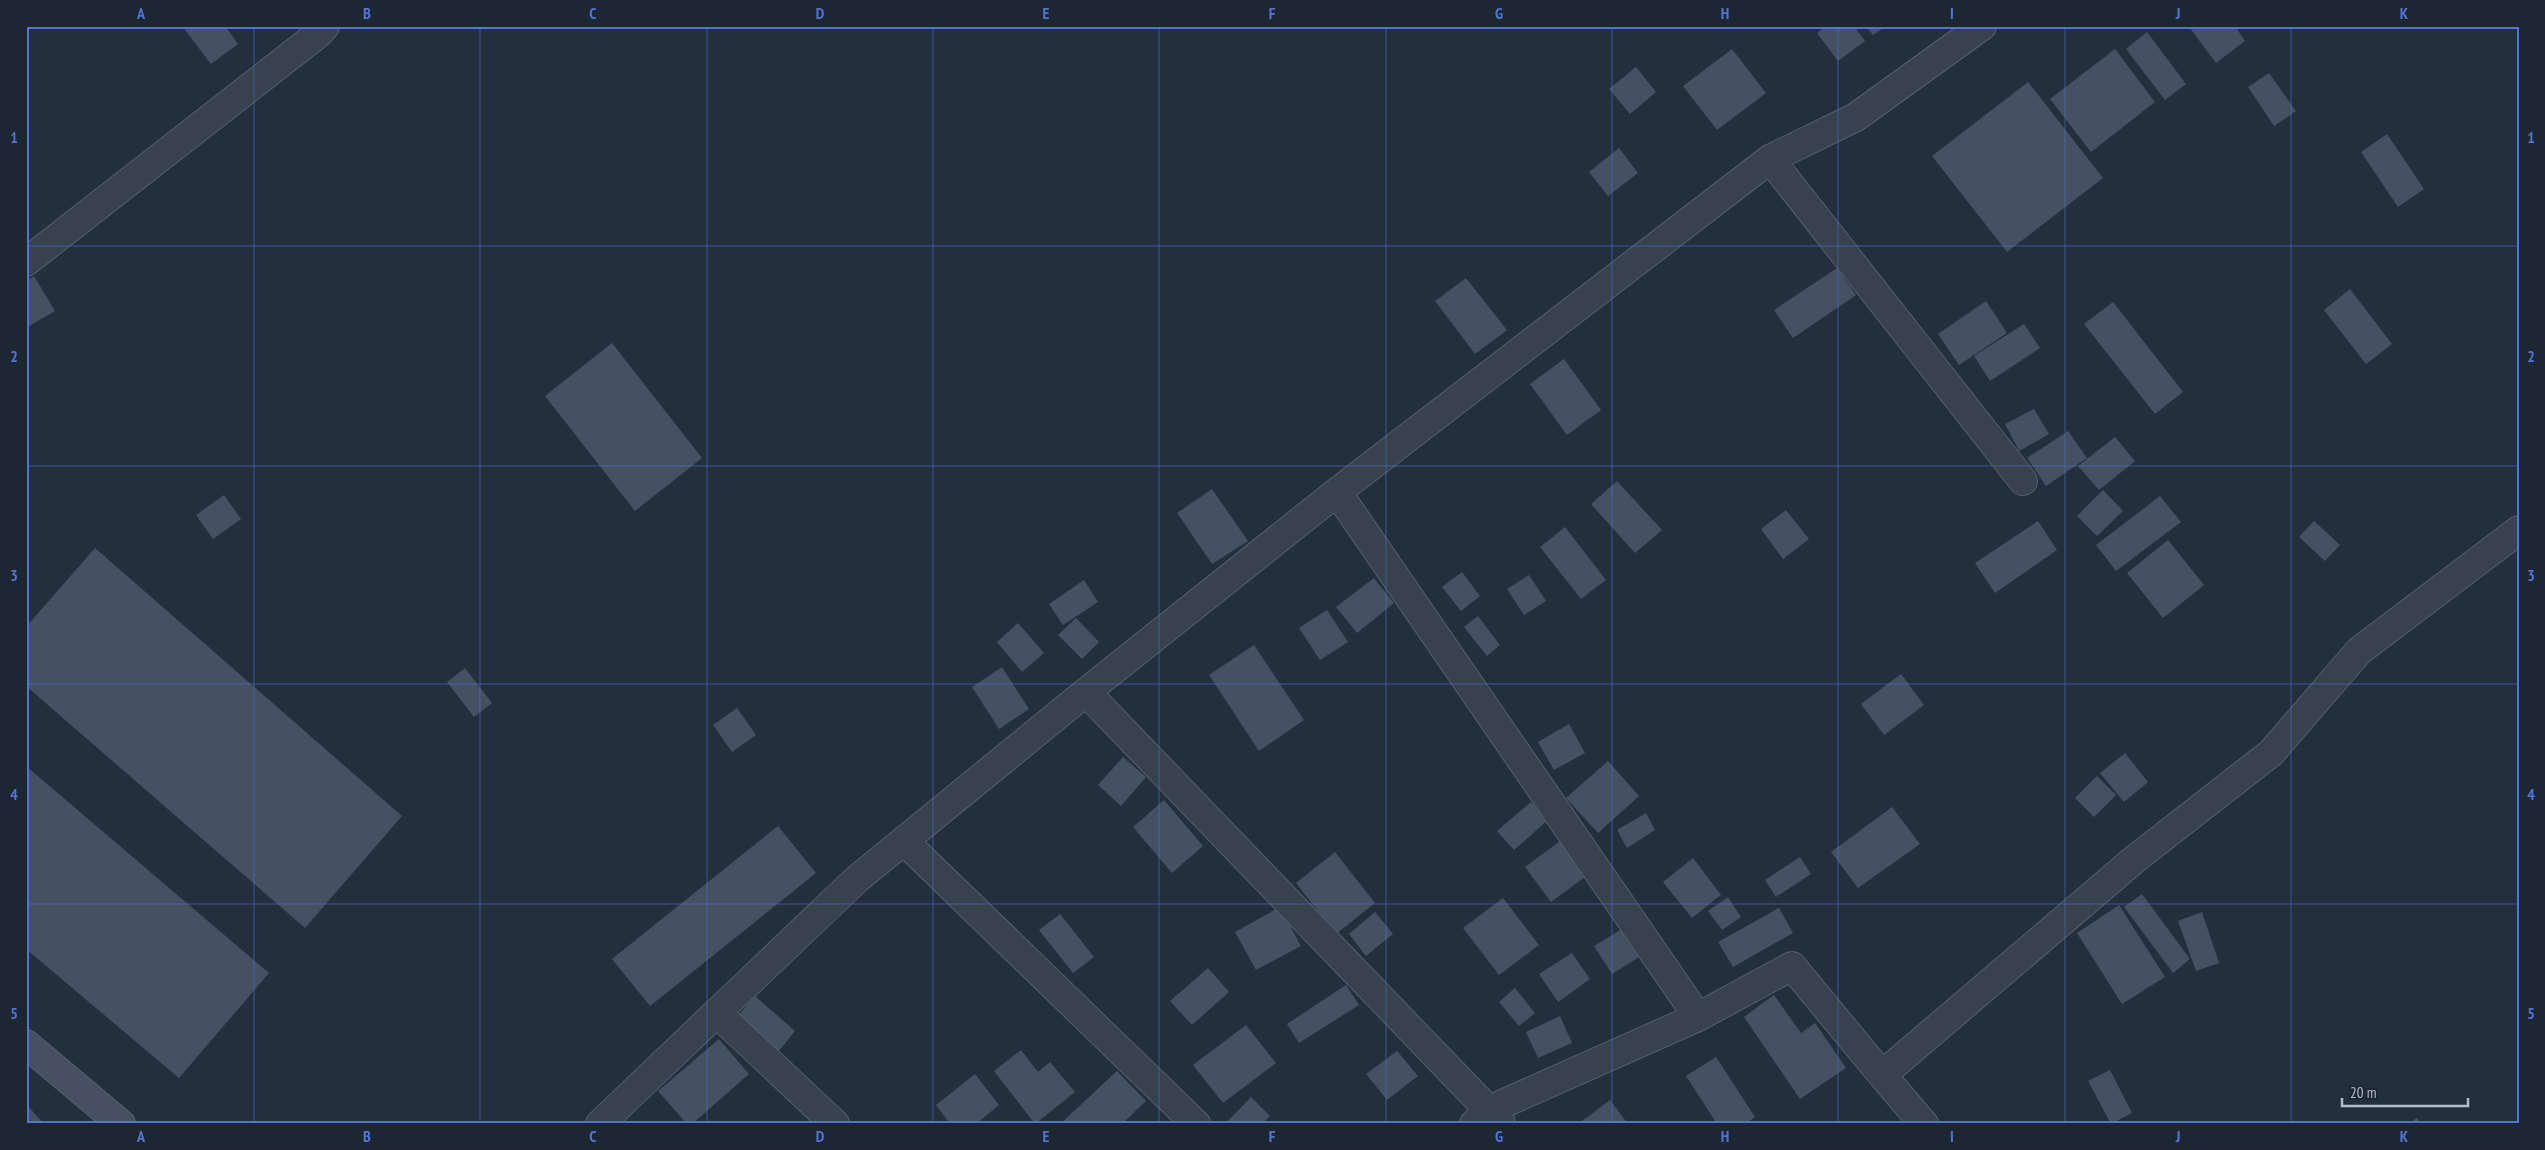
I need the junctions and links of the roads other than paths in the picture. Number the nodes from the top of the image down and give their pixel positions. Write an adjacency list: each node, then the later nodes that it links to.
1 (325, 26): 4 (street)
2 (1982, 26): 3 (street)
3 (1770, 159): 5 (street); 6 (street)
4 (26, 262)
5 (2023, 481)
6 (1337, 492): 8 (street); 11 (street)
7 (2519, 530): 13 (street)
8 (1086, 692): 9 (street); 14 (street)
9 (904, 841): 10 (street); 18 (street)
10 (717, 1013): 16 (street); 17 (street)
11 (1698, 1017): 13 (street); 14 (street)
12 (26, 1044): 15 (street)
13 (1882, 1075): 19 (street)
14 (1488, 1119)
15 (122, 1124)
16 (600, 1124)
17 (835, 1124)
18 (1196, 1124)
19 (1924, 1124)

